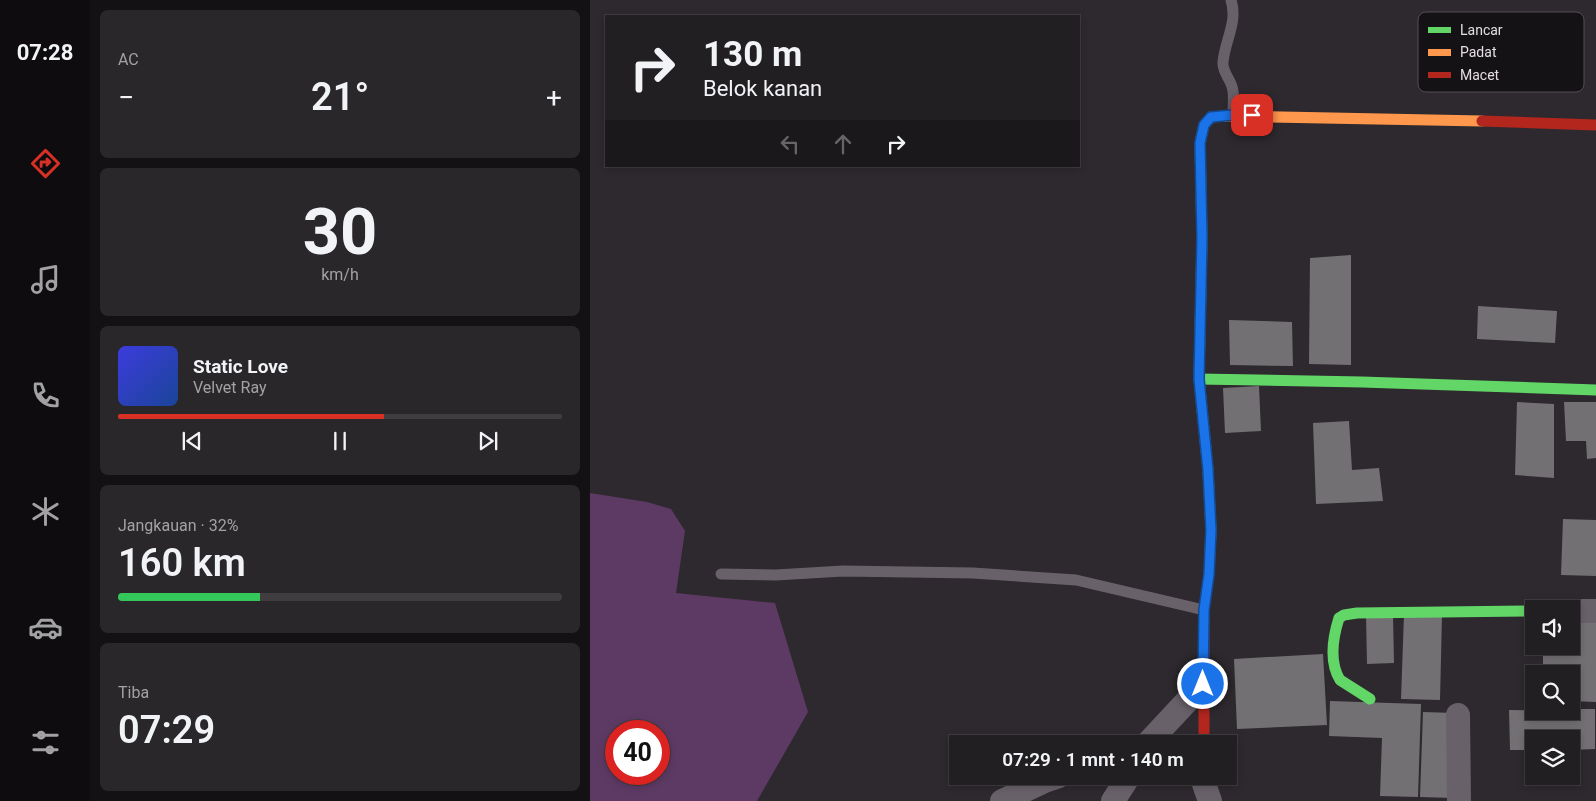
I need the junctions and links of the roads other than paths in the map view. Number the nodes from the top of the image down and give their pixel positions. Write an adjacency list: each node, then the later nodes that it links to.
1 (1231, 0): 2 (lane)
2 (1233, 115): 3 (street); 4 (street)
3 (1596, 125)
4 (1199, 379): 5 (street); 7 (street)
5 (1596, 390)
6 (721, 574): 7 (lane)
7 (1204, 610): 11 (street)
8 (1525, 611): 12 (street)
9 (1580, 611): 10 (street)
10 (1596, 611)
11 (1203, 684): 14 (street); 15 (street)
12 (1370, 699)
13 (1458, 715): 22 (street)
14 (1155, 735)
15 (1204, 735)
16 (1036, 785): 19 (street)
17 (1123, 785): 20 (street)
18 (1204, 785): 21 (street)
19 (1002, 801)
20 (1113, 801)
21 (1210, 801)
22 (1459, 801)

